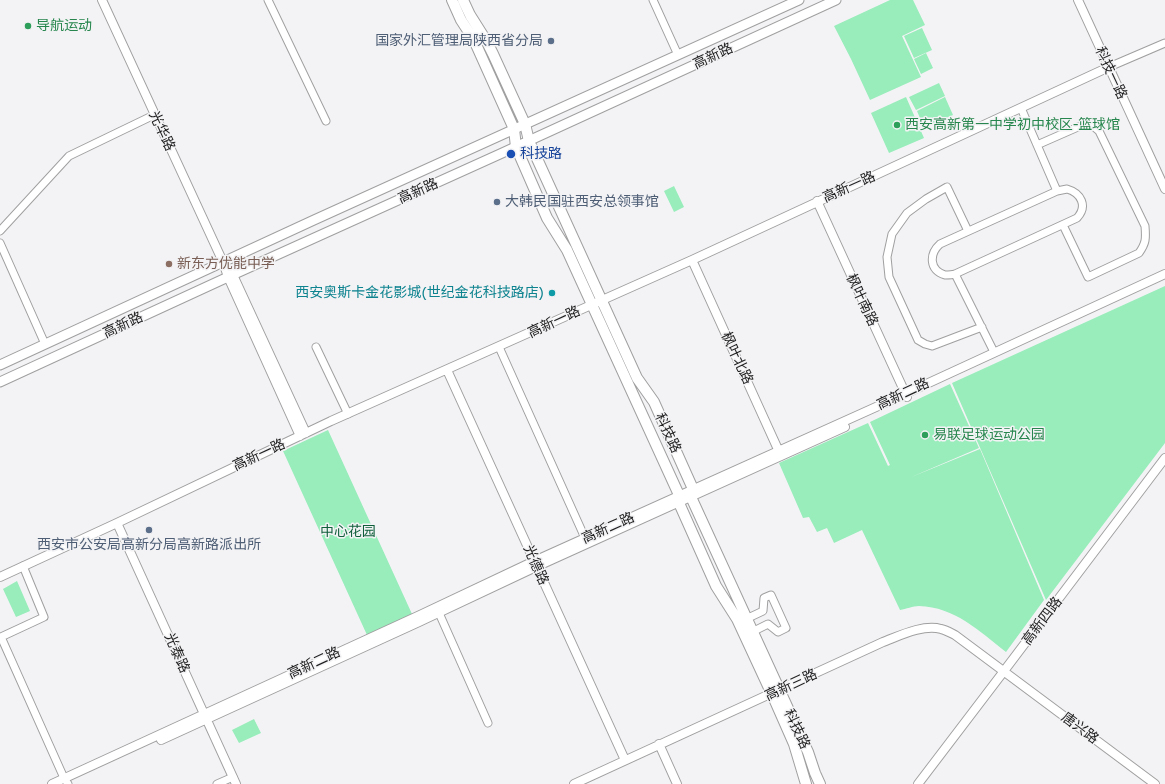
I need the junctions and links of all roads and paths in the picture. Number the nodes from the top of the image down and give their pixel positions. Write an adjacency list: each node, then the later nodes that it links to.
1 (102, 0): 13 (street, 光华路)
2 (268, 0): 14 (street)
3 (452, 0): 16 (main road, 科技路)
4 (463, 0): 15 (main road, 科技路)
5 (653, 0): 10 (street)
6 (799, 0): 10 (main road, 高新路)
7 (835, 0): 17 (main road, 高新路)
8 (1078, 0): 11 (street, 科技一路)
9 (1165, 43): 11 (street)
10 (678, 55): 15 (main road, 高新路)
11 (1109, 67): 12 (street, 高新一路); 20 (street, 科技一路)
12 (1021, 108): 18 (street); 22 (street, 高新一路)
13 (154, 115): 24 (street); 28 (street, 光华路)
14 (326, 122)
15 (525, 124): 16 (main road, 高新路); 17 (main road, 科技路)
16 (514, 129): 19 (main road, 科技路); 28 (main road, 高新路)
17 (529, 141): 19 (main road, 高新路); 33 (main road, 科技路)
18 (1037, 145): 21 (street); 23 (street)
19 (516, 147): 31 (main road, 高新路); 33 (main road, 科技路)
20 (1165, 189)
21 (1057, 191): 23 (street); 25 (street)
22 (816, 201): 27 (street, 高新一路); 42 (street, 枫叶南路)
23 (1063, 225): 29 (street)
24 (0, 231)
25 (968, 231): 29 (street); 34 (street)
26 (0, 243): 35 (street)
27 (692, 260): 33 (street, 高新一路); 45 (street, 枫叶北路)
28 (223, 262): 31 (street, 光华路); 35 (main road, 高新路)
29 (955, 274): 34 (street)
30 (1165, 274): 38 (street, 高新二路)
31 (230, 276): 41 (main road, 高新路); 44 (street, 光华路)
32 (1165, 279): 42 (street, 高新二路)
33 (596, 302): 37 (street, 高新一路); 47 (main road, 科技路); 48 (main road, 科技路)
34 (982, 327): 38 (street)
35 (45, 344): 39 (main road, 高新路)
36 (316, 347): 43 (street)
37 (499, 347): 40 (street, 高新一路); 50 (street)
38 (994, 352): 42 (street, 高新二路)
39 (0, 364)
40 (447, 370): 43 (street, 高新一路); 51 (street, 光德路)
41 (0, 382)
42 (906, 396): 45 (street, 高新二路)
43 (348, 414): 44 (street, 高新一路)
44 (303, 434): 49 (street, 高新一路)
45 (780, 453): 47 (street, 高新二路)
46 (1165, 458): 57 (street, 高新四路)
47 (692, 493): 48 (street, 高新二路); 55 (main road, 科技路)
48 (679, 499): 50 (street, 高新二路); 51 (street, 高新二路); 58 (main road, 科技路)
49 (118, 523): 52 (street, 高新一路); 59 (street, 光泰路)
50 (585, 538): 51 (street, 高新二路)
51 (535, 564): 54 (street, 高新二路); 59 (street, 高新二路); 62 (street, 光德路)
52 (23, 566): 53 (street, 高新一路); 64 (street)
53 (0, 577)
54 (439, 613): 59 (street, 高新二路); 60 (street)
55 (746, 618): 56 (main road, 科技路); 56 (street)
56 (752, 632): 58 (main road, 科技路)
57 (1004, 672): 58 (street, 高新三路); 71 (street, 高新四路); 72 (street, 唐兴路)
58 (775, 692): 61 (street, 高新三路); 69 (main road, 科技路); 70 (main road, 科技路)
59 (206, 716): 63 (street, 光泰路); 64 (street, 高新二路)
60 (488, 723)
61 (659, 744): 62 (street, 高新三路); 68 (street)
62 (625, 760): 67 (street, 高新三路)
63 (235, 780): 66 (street)
64 (66, 782): 65 (street, 高新二路)
65 (52, 784)
66 (217, 784)
67 (574, 784)
68 (677, 784)
69 (806, 784)
70 (820, 784)
71 (918, 784)
72 (1155, 784)

